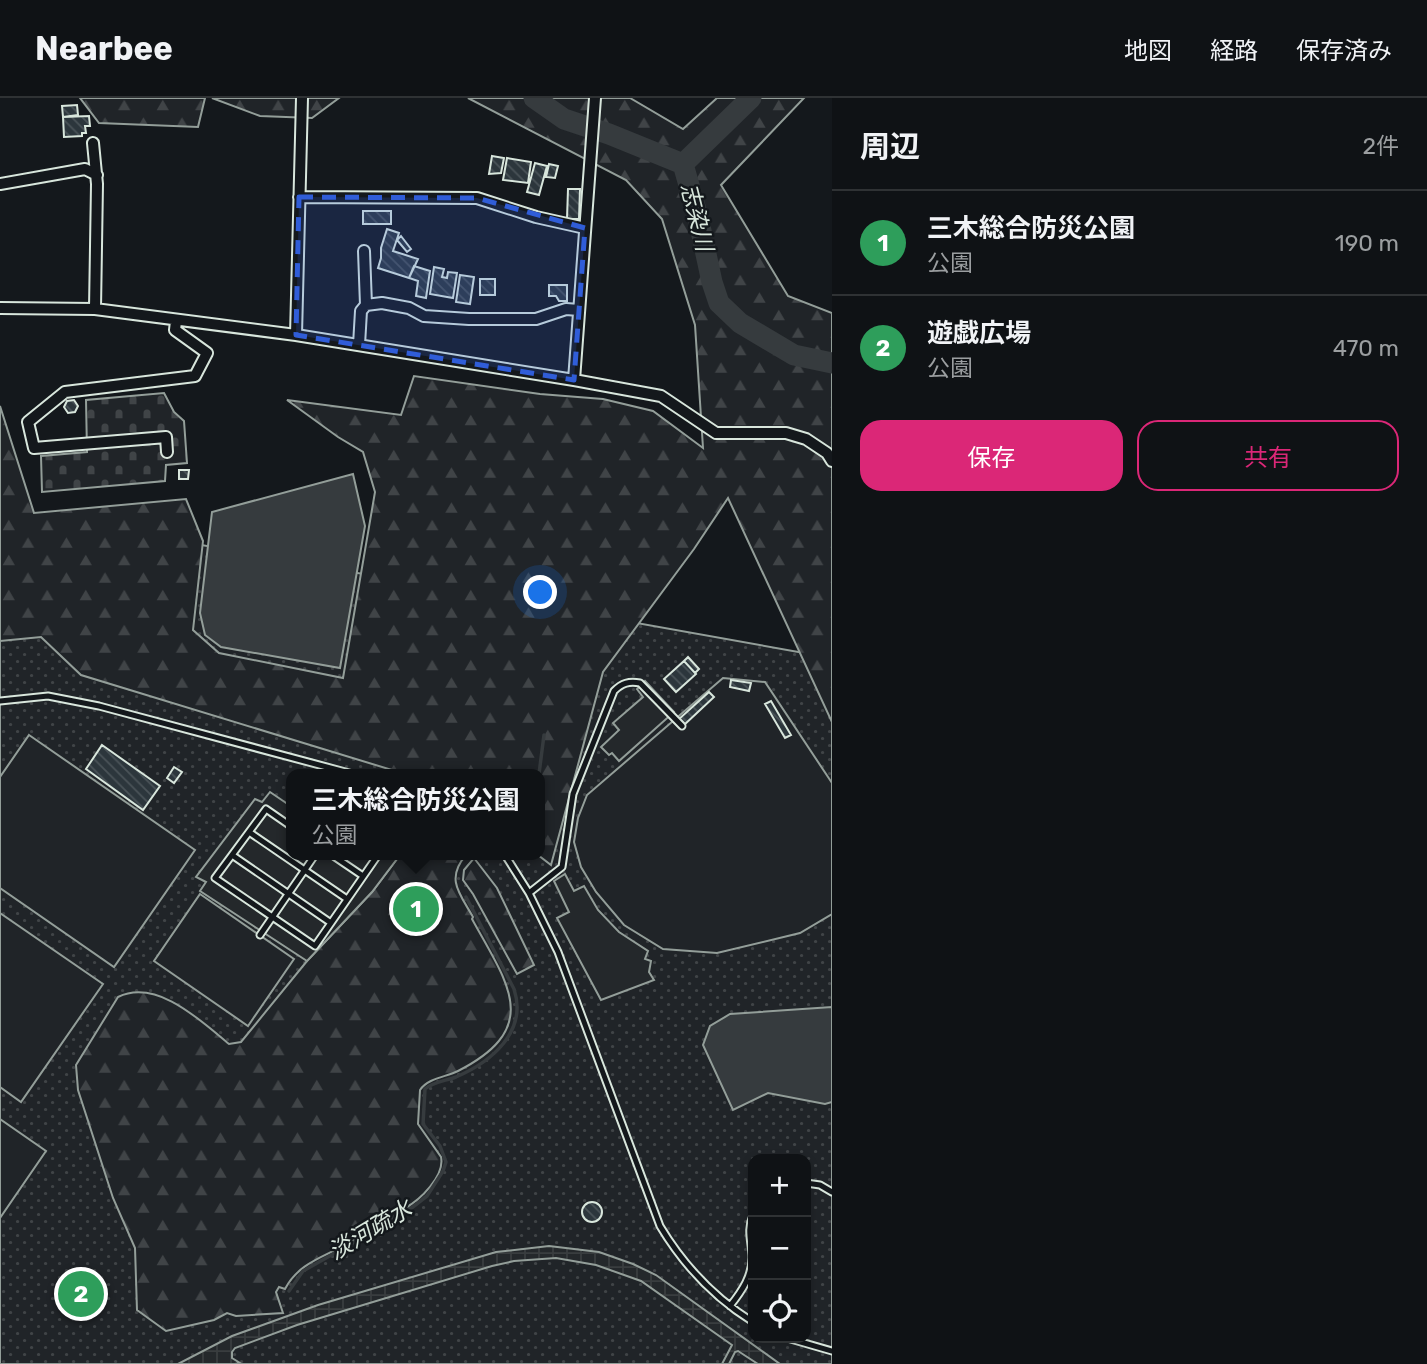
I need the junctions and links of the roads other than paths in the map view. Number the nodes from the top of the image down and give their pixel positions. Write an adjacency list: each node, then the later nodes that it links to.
1 (302, 98): 6 (street)
2 (595, 98): 7 (street)
3 (93, 143): 4 (street)
4 (97, 175): 5 (street); 11 (street)
5 (0, 184)
6 (299, 197): 7 (street); 14 (street)
7 (585, 228): 12 (street)
8 (364, 251): 9 (street)
9 (366, 306): 12 (street); 15 (street)
10 (0, 308): 11 (street)
11 (94, 309): 13 (street)
12 (579, 310): 16 (street)
13 (176, 321): 14 (street); 17 (street)
14 (296, 335): 15 (street)
15 (359, 345): 16 (street)
16 (574, 380): 18 (street)
17 (167, 452)
18 (832, 461)
19 (0, 701): 21 (lane)
20 (682, 726): 33 (lane)
21 (334, 769)
22 (286, 823): 23 (lane)
23 (249, 832): 24 (lane); 25 (lane)
24 (232, 855): 34 (lane); 36 (lane)
25 (286, 858)
26 (290, 860): 31 (lane)
27 (311, 860): 31 (lane)
28 (374, 860): 32 (lane)
29 (508, 860): 33 (lane)
30 (341, 861): 32 (lane)
31 (304, 870): 34 (lane); 35 (lane)
32 (363, 876): 35 (lane)
33 (529, 893): 42 (lane)
34 (288, 894): 36 (lane); 37 (lane)
35 (347, 899): 37 (lane)
36 (272, 917): 37 (lane); 38 (lane)
37 (331, 923)
38 (260, 935)
39 (811, 1184): 40 (lane)
40 (832, 1192)
41 (752, 1217): 42 (lane)
42 (730, 1306): 43 (lane)
43 (748, 1319)
44 (804, 1343): 45 (lane)
45 (832, 1351)

